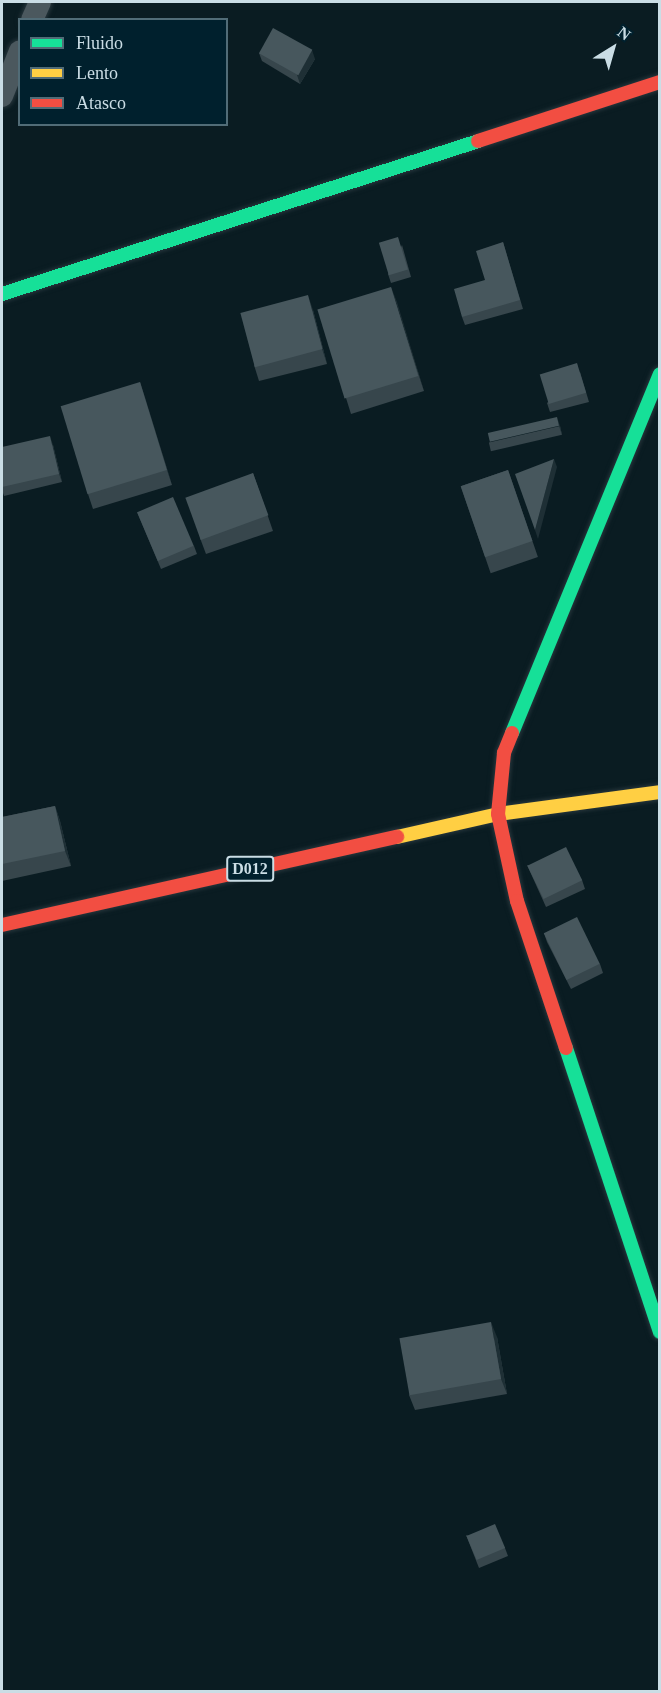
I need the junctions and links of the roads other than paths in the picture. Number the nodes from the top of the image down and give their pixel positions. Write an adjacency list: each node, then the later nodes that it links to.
1 (40, 2): 2 (lane)
2 (33, 18)
3 (18, 56): 5 (lane)
4 (660, 82): 6 (street)
5 (2, 96)
6 (2, 294)
7 (660, 374): 9 (street)
8 (660, 792): 9 (street, D012)
9 (498, 814): 10 (street, D012); 11 (street)
10 (2, 925)
11 (660, 1332)

